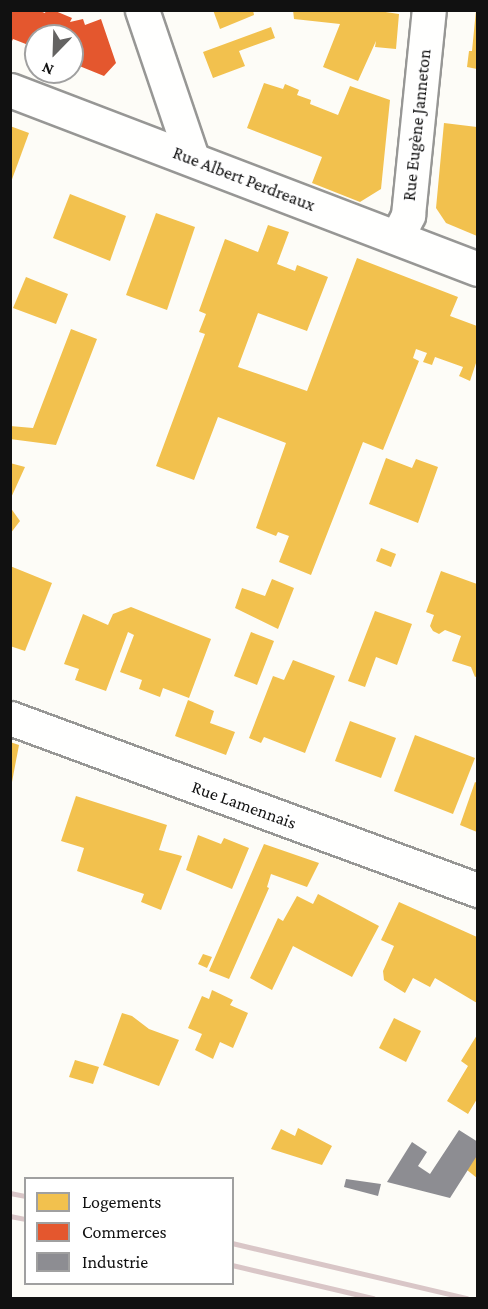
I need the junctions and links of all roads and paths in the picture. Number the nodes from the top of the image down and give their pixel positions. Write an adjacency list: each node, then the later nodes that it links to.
1 (142, 10): 4 (street)
2 (429, 10): 5 (street, Rue Eugène Janneton)
3 (10, 90): 4 (street, Rue Albert Perdreaux)
4 (192, 158): 5 (street, Rue Albert Perdreaux)
5 (397, 237): 6 (street, Rue Albert Perdreaux)
6 (477, 269)
7 (10, 718): 8 (street, Rue Lamennais)
8 (477, 890)

